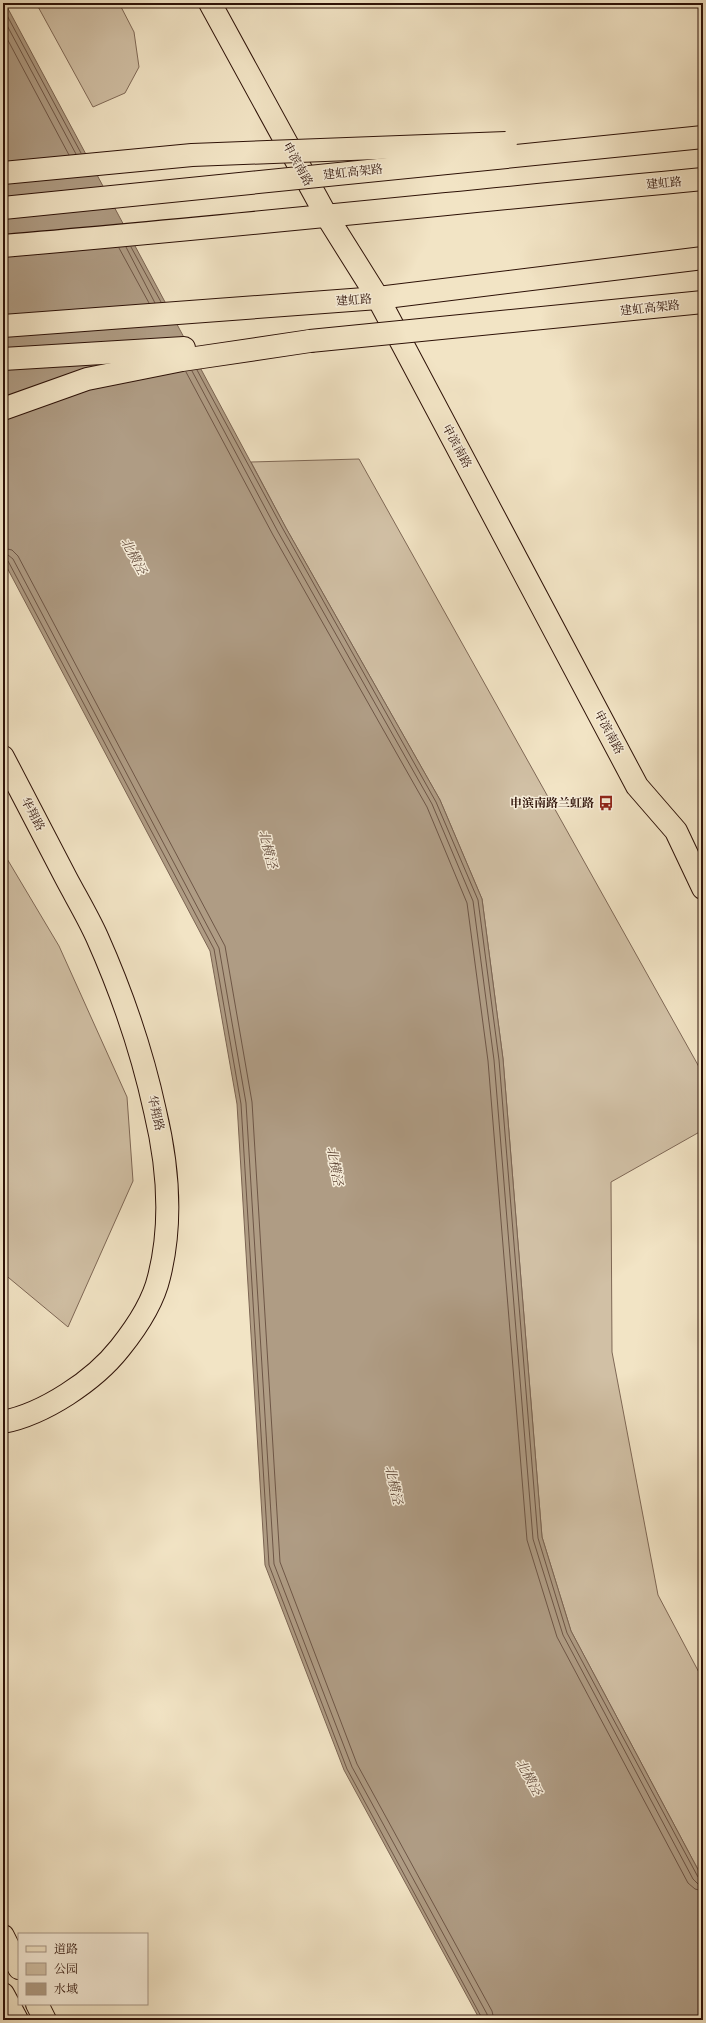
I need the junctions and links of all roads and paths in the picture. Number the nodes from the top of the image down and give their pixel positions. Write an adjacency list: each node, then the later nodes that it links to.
1 (210, 3): 6 (main road, 申滨南路)
2 (703, 136): 3 (main road, bridge); 5 (main road, 建虹高架路, bridge)
3 (3, 173)
4 (703, 180): 6 (main road, 建虹路)
5 (3, 208)
6 (326, 215): 7 (main road, 建虹路); 9 (main road, 申滨南路)
7 (3, 246)
8 (703, 258): 9 (main road, 建虹路)
9 (378, 298): 11 (main road, 建虹路); 16 (main road, 申滨南路)
10 (703, 302): 12 (main road, 建虹高架路, bridge)
11 (3, 326)
12 (310, 341): 13 (main road); 14 (main road)
13 (3, 358)
14 (3, 409)
15 (3, 757): 17 (main road, 华翔路)
16 (703, 888)
17 (3, 1422)
18 (3, 1936): 19 (main road)
19 (18, 1966)
20 (3, 1994): 22 (main road)
21 (37, 2005): 23 (main road)
22 (17, 2020)
23 (44, 2020)

